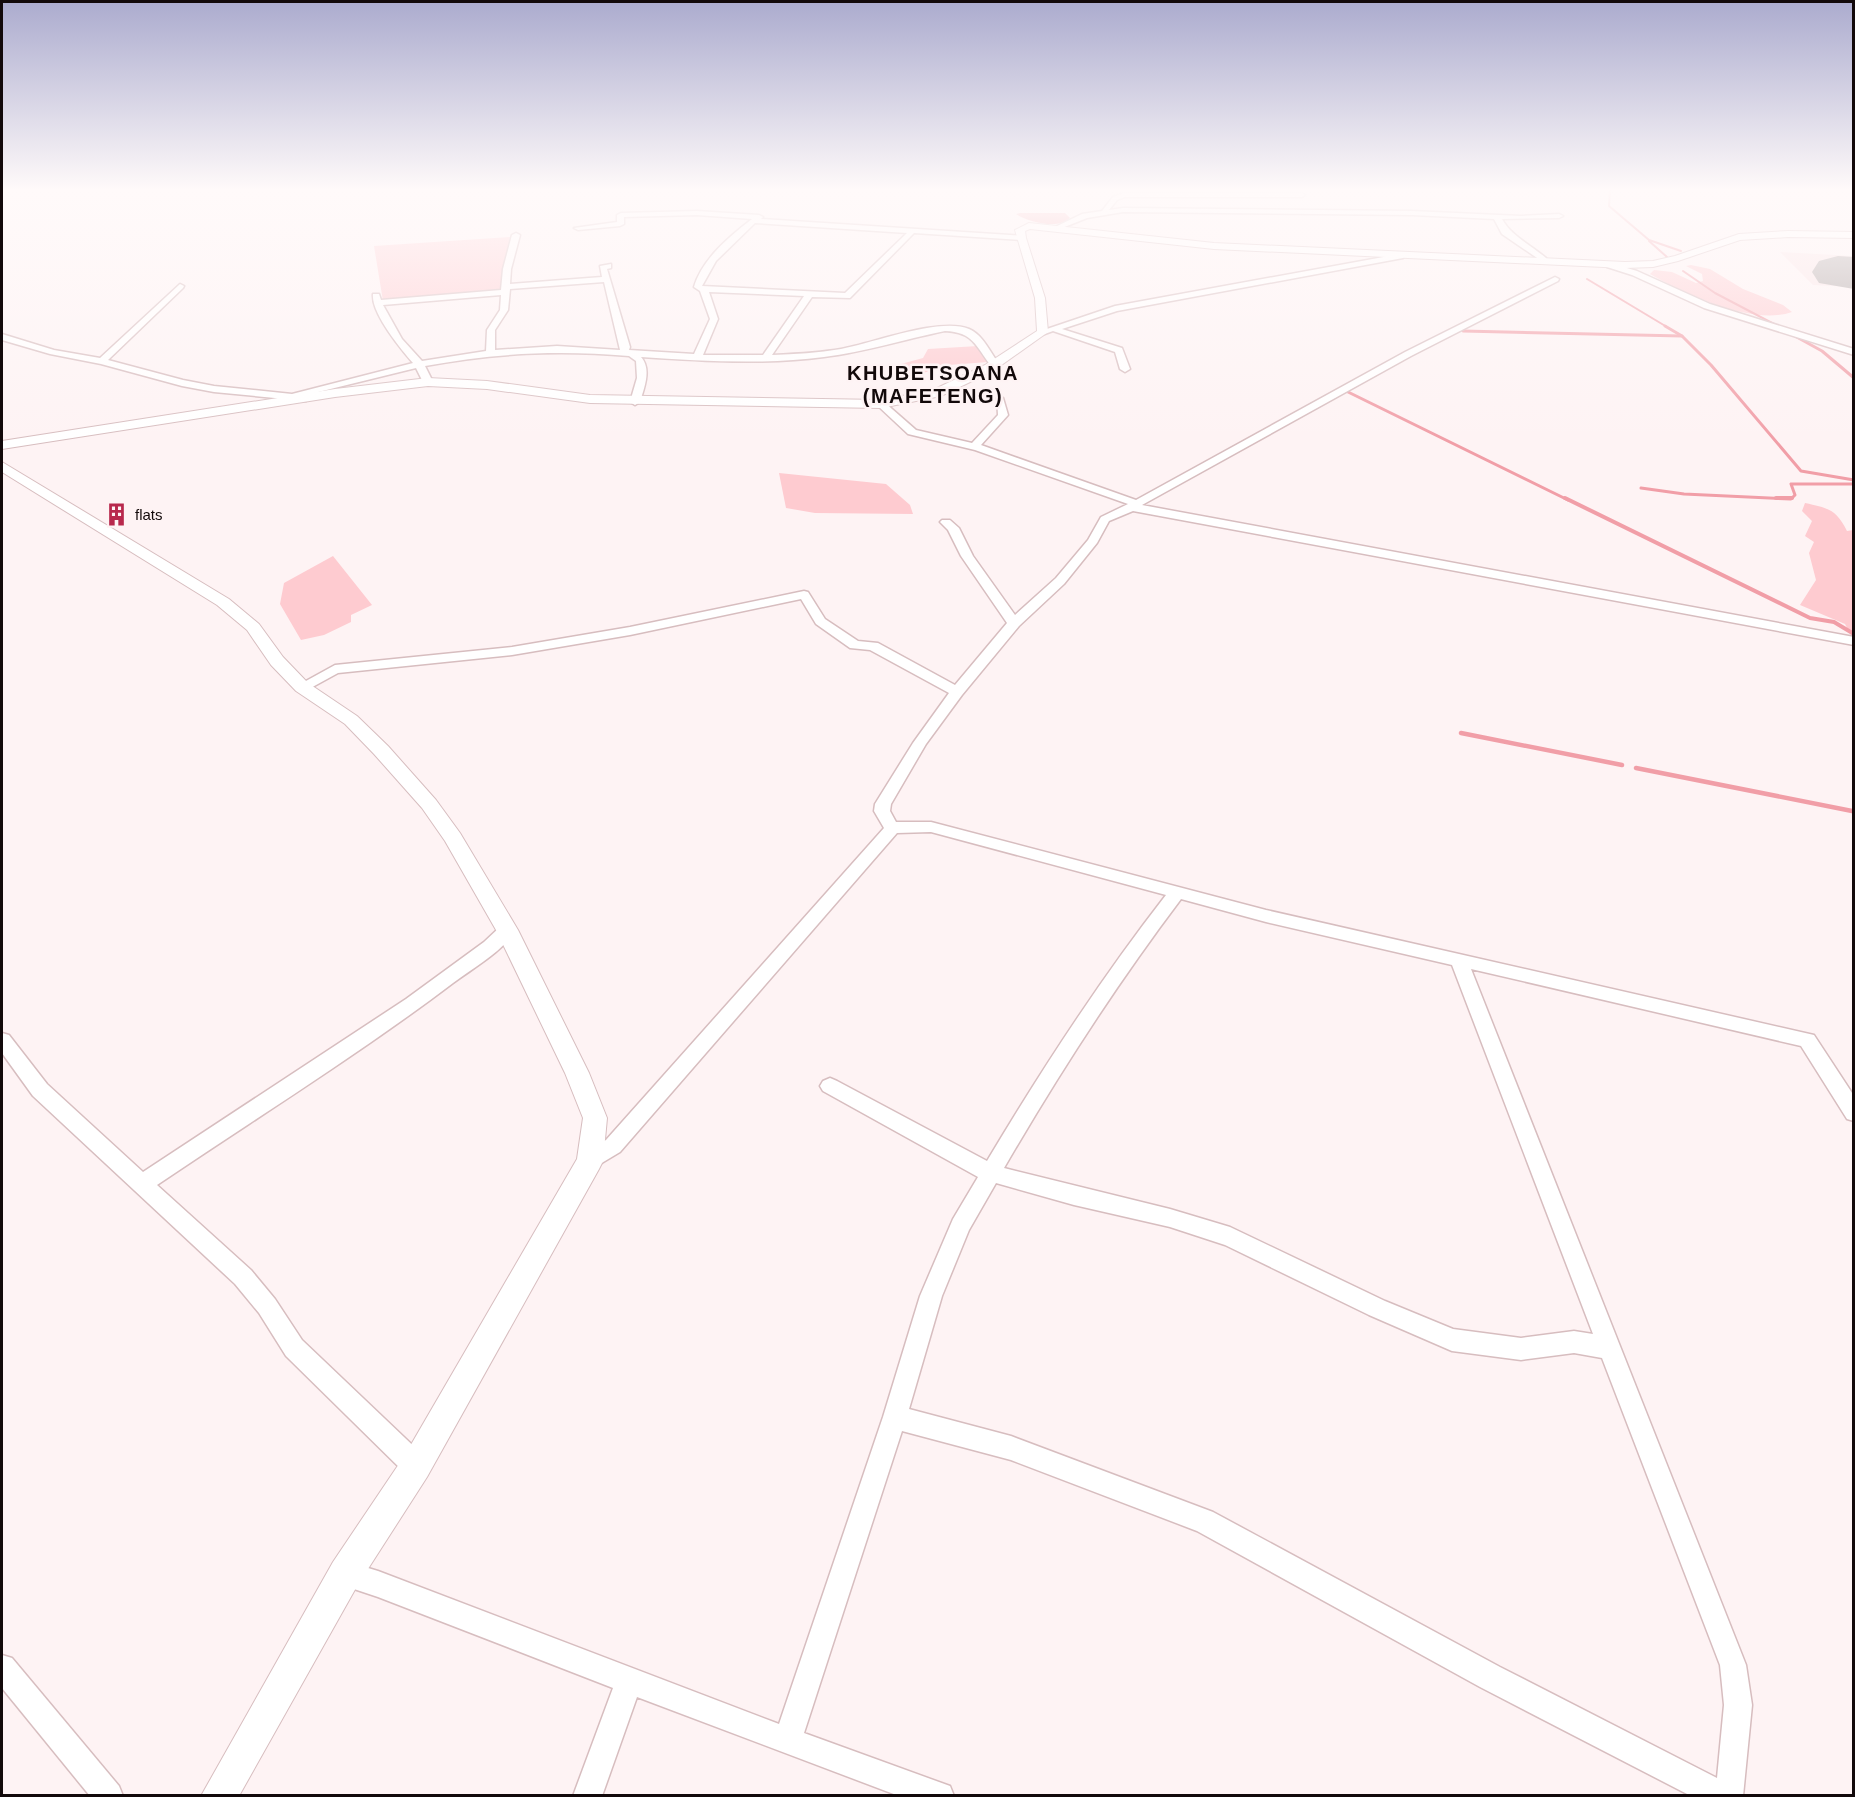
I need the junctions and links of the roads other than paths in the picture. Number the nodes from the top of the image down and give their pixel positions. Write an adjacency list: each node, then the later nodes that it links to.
1 (507, 274): 12 (street)
2 (604, 274): 8 (street)
3 (703, 274): 11 (street)
4 (867, 274): 14 (street)
5 (1031, 274): 16 (street)
6 (1304, 274): 16 (street)
7 (1646, 274): 20 (street)
8 (605, 279): 12 (street); 19 (street)
9 (1555, 279): 35 (street)
10 (180, 286): 23 (street)
11 (704, 289): 14 (street); 21 (street)
12 (506, 290): 15 (street); 18 (street)
13 (376, 292): 15 (street)
14 (810, 294): 22 (street)
15 (378, 303): 24 (street)
16 (1048, 331): 25 (street); 26 (street)
17 (2, 337): 23 (street)
18 (490, 352): 19 (street); 24 (street)
19 (627, 352): 21 (street); 30 (street)
20 (1854, 352)
21 (698, 356): 22 (street)
22 (766, 357): 25 (street)
23 (102, 361): 28 (street)
24 (419, 364): 27 (street); 28 (street)
25 (994, 364): 31 (street)
26 (1125, 369)
27 (428, 381): 28 (street); 30 (street)
28 (301, 397): 32 (street)
29 (1000, 400): 33 (street)
30 (635, 402): 31 (street)
31 (881, 404): 33 (street)
32 (2, 445)
33 (974, 447): 35 (street)
34 (2, 466): 39 (street)
35 (1133, 505): 37 (street); 38 (street)
36 (946, 522): 37 (street)
37 (1014, 623): 40 (street)
38 (1854, 641)
39 (302, 687): 40 (street); 43 (street)
40 (957, 692): 41 (street)
41 (892, 829): 42 (street); 48 (street)
42 (1178, 892): 44 (street); 49 (street)
43 (507, 930): 48 (street); 50 (street)
44 (1458, 959): 47 (street); 51 (street)
45 (2, 1040): 50 (street)
46 (830, 1086): 49 (street)
47 (1854, 1113)
48 (590, 1161): 53 (street)
49 (990, 1173): 51 (street); 52 (street)
50 (143, 1184): 53 (street)
51 (1609, 1348): 63 (street)
52 (895, 1417): 57 (street); 62 (street)
53 (416, 1466): 54 (street)
54 (345, 1574): 56 (street); 60 (street)
55 (2, 1668): 59 (street)
56 (629, 1680): 57 (street); 61 (street)
57 (787, 1741): 58 (street)
58 (937, 1795)
59 (109, 1796)
60 (219, 1796)
61 (587, 1796)
62 (1722, 1796)
63 (1729, 1796)

